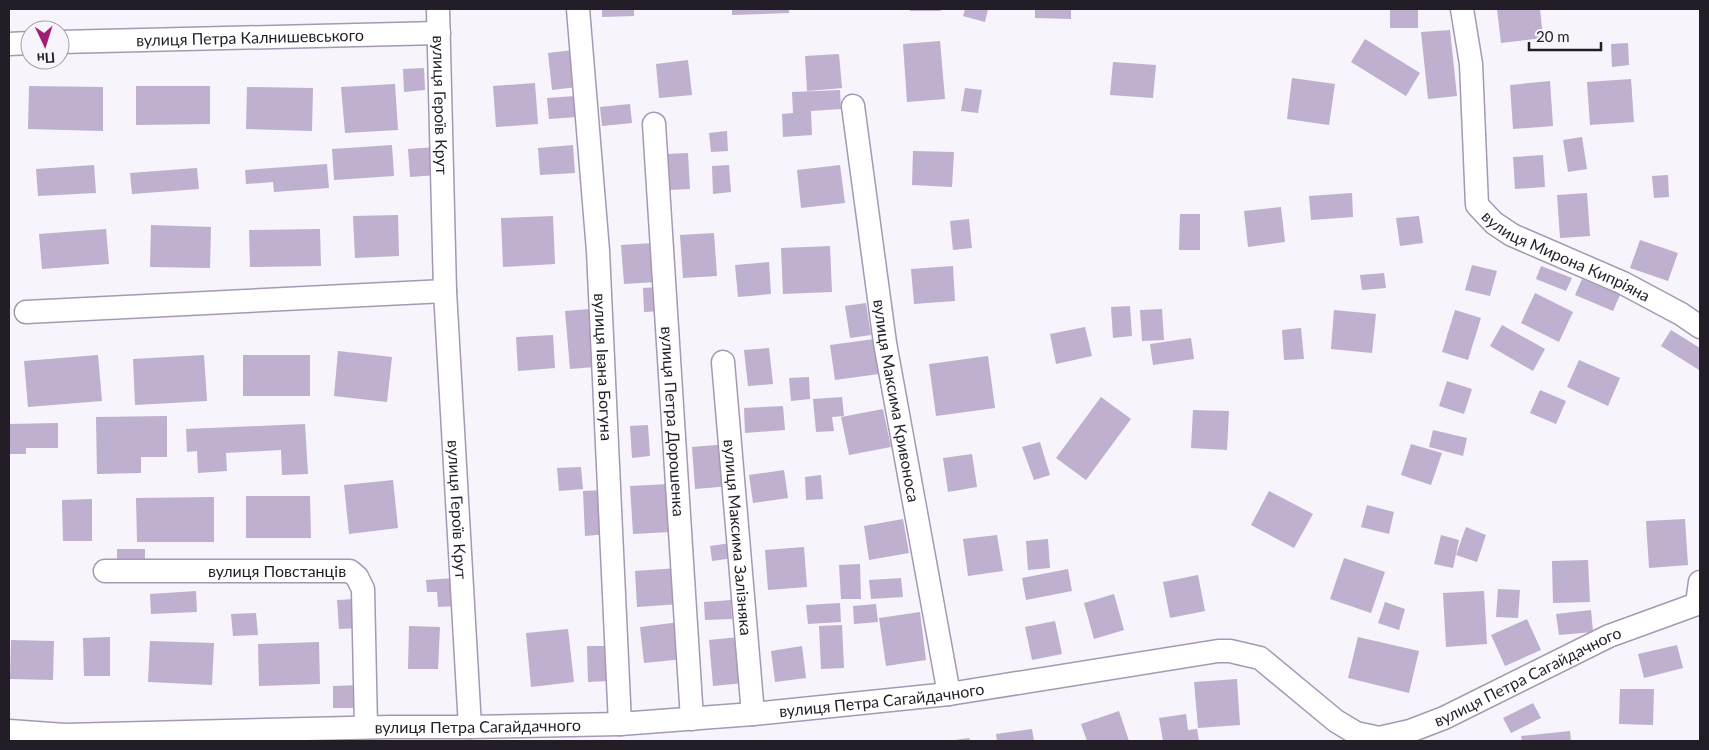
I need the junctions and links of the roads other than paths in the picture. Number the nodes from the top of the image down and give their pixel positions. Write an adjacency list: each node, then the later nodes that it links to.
1 (438, 9): 4 (street, вулиця Героїв Крут)
2 (578, 9): 17 (street, вулиця Івана Богуна)
3 (1462, 9): 10 (street, вулиця Мирона Кипріяна)
4 (439, 33): 5 (street, вулиця Петра Калнишевського); 8 (street, вулиця Героїв Крут)
5 (70, 42)
6 (852, 106): 14 (street, вулиця Максима Кривоноса)
7 (654, 124): 16 (street, вулиця Петра Дорошенка)
8 (446, 291): 9 (street); 19 (street, вулиця Героїв Крут)
9 (26, 312)
10 (1700, 327)
11 (723, 362): 15 (street, вулиця Максима Залізняка)
12 (105, 571): 18 (street, вулиця Повстанців)
13 (1699, 596): 14 (street, вулиця Петра Сагайдачного)
14 (949, 694): 15 (street, вулиця Петра Сагайдачного)
15 (753, 714): 16 (street, вулиця Петра Сагайдачного)
16 (692, 719): 21 (street, вулиця Петра Сагайдачного)
17 (620, 724): 19 (street, вулиця Петра Сагайдачного); 21 (street, вулиця Петра Сагайдачного)
18 (366, 727): 19 (street, вулиця Петра Сагайдачного); 20 (street, вулиця Петра Сагайдачного)
19 (470, 727)
20 (9, 731)
21 (650, 732)

